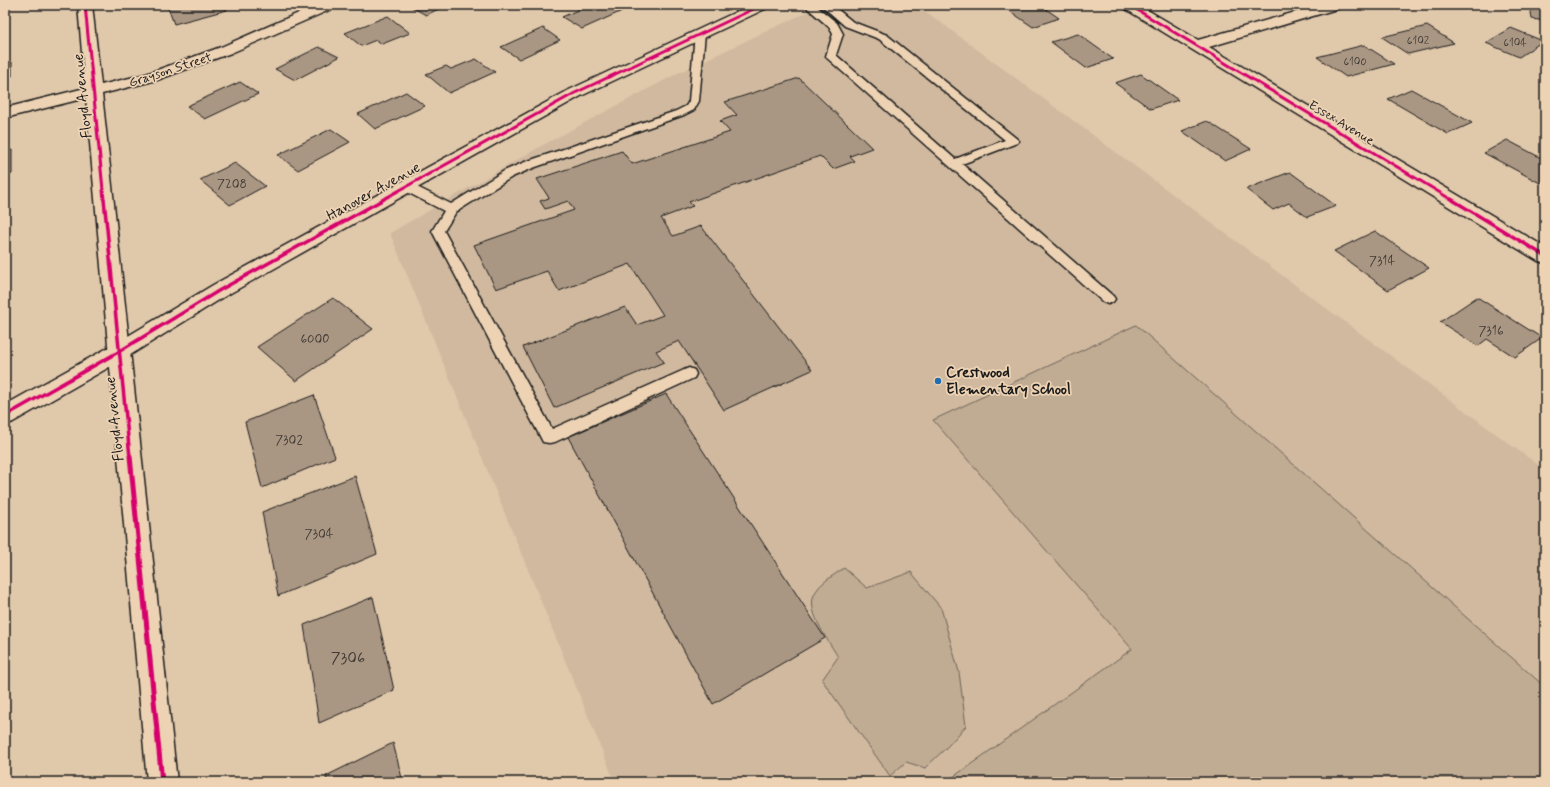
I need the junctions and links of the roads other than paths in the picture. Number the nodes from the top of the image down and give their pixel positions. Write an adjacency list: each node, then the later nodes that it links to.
1 (85, 5): 10 (street, Floyd Avenue)
2 (329, 5): 10 (street, Grayson Street)
3 (762, 5): 8 (street, Hanover Avenue)
4 (809, 5): 12 (lane)
5 (826, 5): 12 (lane)
6 (1129, 5): 9 (street, Essex Avenue)
7 (1335, 5): 9 (street)
8 (700, 33): 13 (street, Hanover Avenue); 14 (lane)
9 (1198, 46): 15 (street, Essex Avenue)
10 (93, 92): 11 (street, Grayson Street); 17 (street, Floyd Avenue)
11 (5, 113)
12 (955, 164): 16 (lane)
13 (405, 186): 14 (lane); 17 (street, Hanover Avenue)
14 (451, 209): 18 (lane)
15 (1545, 256)
16 (1108, 299)
17 (120, 351): 19 (street, Hanover Avenue); 20 (street, Floyd Avenue)
18 (688, 374)
19 (5, 416)
20 (162, 782)

